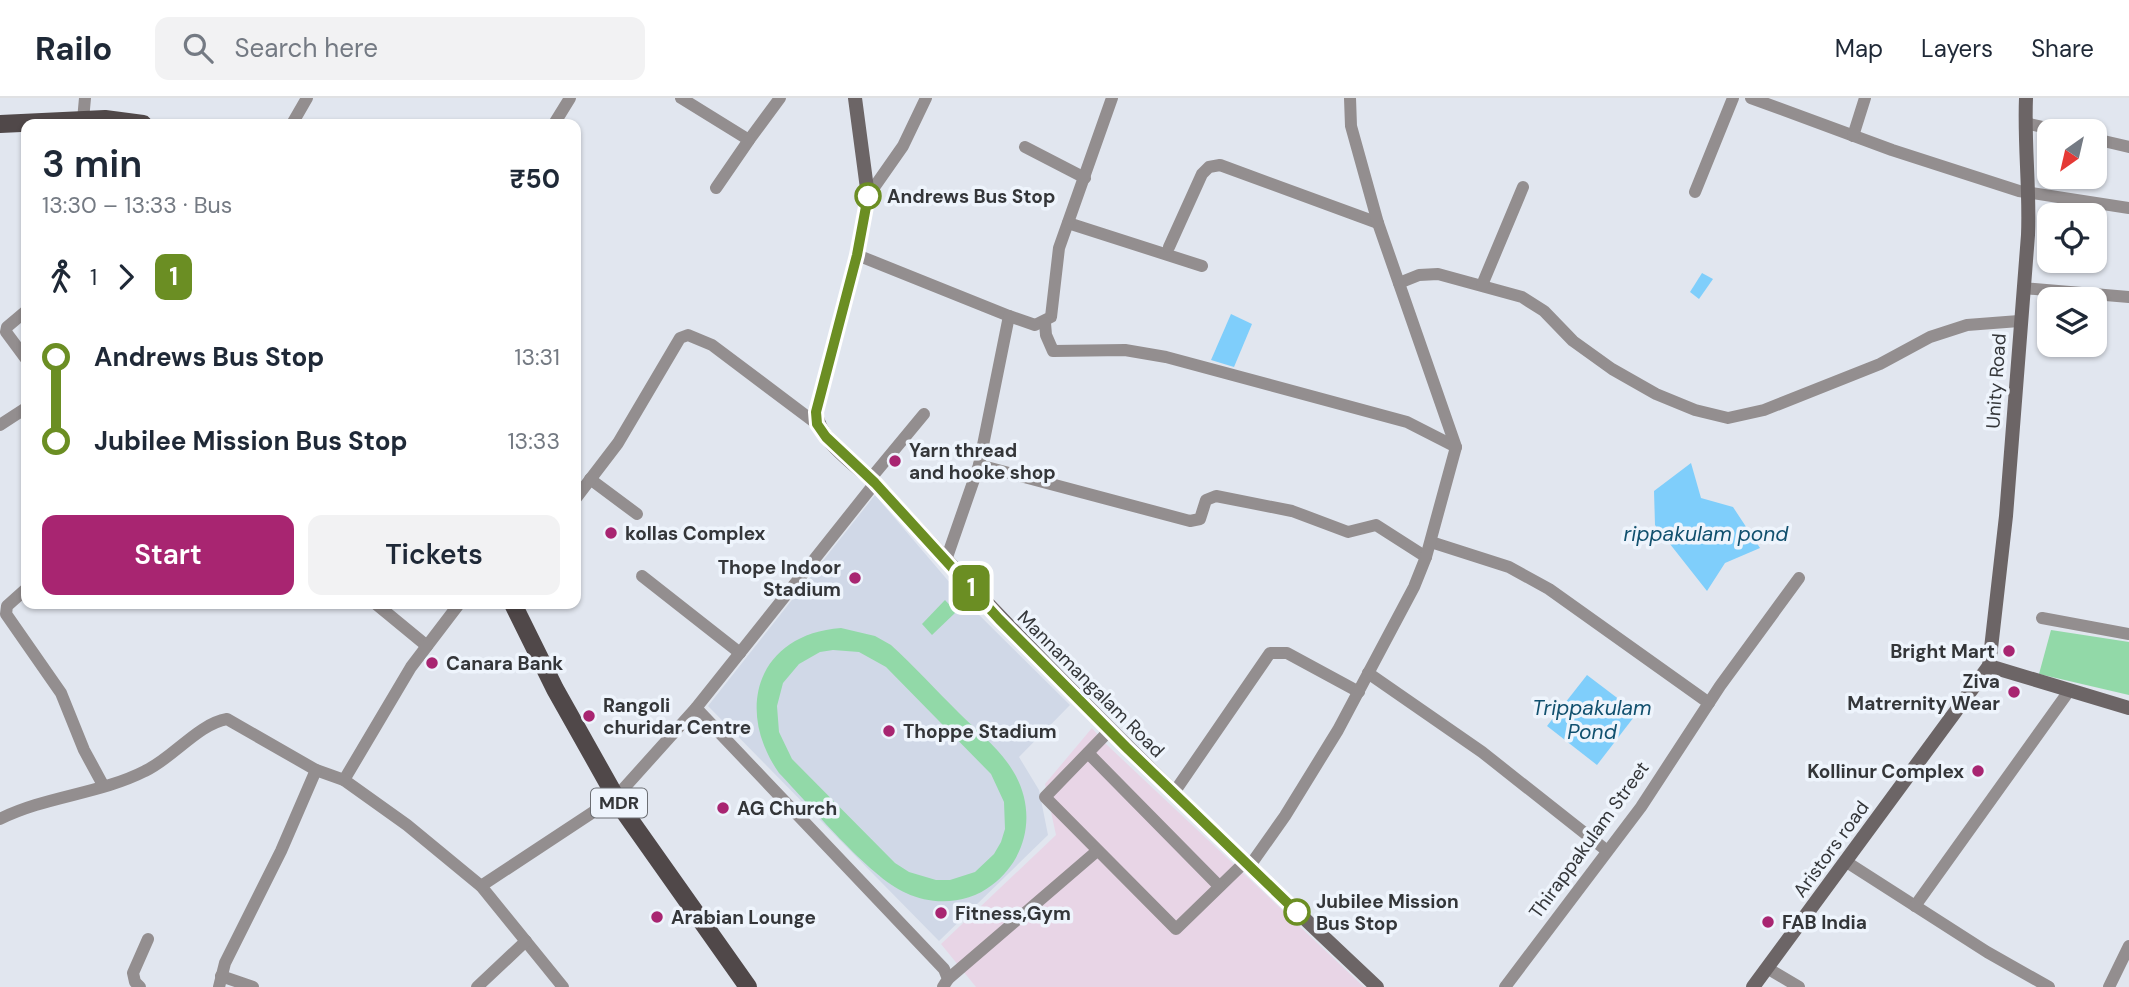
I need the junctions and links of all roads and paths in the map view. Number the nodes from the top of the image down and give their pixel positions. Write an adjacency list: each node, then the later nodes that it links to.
1 (85, 98): 14 (street)
2 (307, 98): 15 (street)
3 (570, 98): 16 (street)
4 (681, 98): 22 (street)
5 (780, 98): 22 (street)
6 (855, 98): 31 (main road)
7 (926, 98): 31 (street)
8 (1112, 98): 26 (street)
9 (1350, 98): 34 (street)
10 (1733, 98): 29 (street)
11 (1751, 98): 21 (street)
12 (1865, 98): 21 (street)
13 (2026, 98): 18 (main road, Unity Road)
14 (83, 119)
15 (295, 119)
16 (557, 119)
17 (21, 123): 19 (main road)
18 (2025, 123): 20 (street); 30 (main road, Unity Road)
19 (0, 124)
20 (2037, 126)
21 (1853, 136): 30 (street)
22 (748, 141): 28 (street)
23 (2107, 142): 25 (street)
24 (1025, 147): 26 (street)
25 (2129, 147)
26 (1085, 178): 33 (street)
27 (1523, 187): 39 (street)
28 (716, 188)
29 (1695, 192)
30 (2030, 192): 32 (street); 40 (main road, Unity Road)
31 (868, 196): 36 (main road)
32 (2129, 208)
33 (1068, 223): 37 (street); 45 (street)
34 (1378, 223): 35 (street); 38 (street)
35 (1169, 247)
36 (857, 255): 43 (street); 50 (main road)
37 (1202, 266)
38 (1399, 283): 39 (street); 52 (street)
39 (1482, 285): 44 (street)
40 (2023, 288): 41 (street); 44 (main road, Unity Road)
41 (2129, 298)
42 (21, 314): 46 (street)
43 (1009, 316): 45 (street); 53 (street)
44 (2019, 321): 71 (main road, Unity Road)
45 (1045, 323): 52 (street)
46 (3, 325): 47 (street)
47 (21, 353)
48 (21, 411): 51 (street)
49 (924, 414): 55 (street)
50 (817, 424): 54 (street); 55 (main road, Mannamangalam Road)
51 (0, 425)
52 (1457, 447): 58 (street)
53 (979, 465): 59 (street); 60 (street)
54 (590, 480): 56 (street); 57 (street)
55 (873, 480): 60 (main road, Mannamangalam Road); 70 (street)
56 (581, 492)
57 (637, 514)
58 (1431, 542): 59 (street); 75 (street)
59 (1426, 557): 72 (street)
60 (946, 560): 78 (main road, Mannamangalam Road)
61 (642, 576): 70 (street)
62 (1799, 578): 75 (street, Thirappakulam Street)
63 (21, 593): 82 (street)
64 (382, 609): 69 (street)
65 (456, 609): 69 (street)
66 (515, 609): 84 (main road, MDR)
67 (2042, 618): 68 (street)
68 (2129, 634)
69 (427, 646): 81 (street)
70 (740, 653): 76 (street)
71 (1990, 666): 73 (main road); 88 (main road, Aristors road)
72 (1368, 673): 74 (street); 87 (street)
73 (2069, 691): 77 (main road); 92 (street)
74 (1359, 692): 83 (street); 89 (street)
75 (1709, 703): 87 (street, Thirappakulam Street)
76 (696, 708): 84 (street); 98 (street)
77 (2129, 708)
78 (1110, 731): 79 (street); 83 (main road, Mannamangalam Road)
79 (1088, 753): 86 (street); 91 (street)
80 (316, 770): 81 (street); 82 (street); 97 (street)
81 (344, 780): 90 (street)
82 (103, 785): 85 (street)
83 (1173, 794): 89 (main road, Mannamangalam Road)
84 (616, 797): 90 (street); 103 (main road, MDR)
85 (3, 812)
86 (1097, 850): 91 (street); 98 (street)
87 (1606, 850): 105 (street, Thirappakulam Street)
88 (1845, 861): 92 (street); 96 (main road, Aristors road)
89 (1247, 864): 91 (street); 104 (main road, Mannamangalam Road)
90 (481, 886): 94 (street)
91 (1219, 886)
92 (1915, 906): 108 (street)
93 (148, 939): 99 (street)
94 (526, 941): 101 (street); 102 (street)
95 (2129, 946): 109 (street)
96 (1767, 968): 106 (main road, Aristors road); 107 (street)
97 (220, 982): 100 (street)
98 (946, 983)
99 (140, 987)
100 (253, 987)
101 (477, 987)
102 (563, 987)
103 (748, 987)
104 (1377, 987)
105 (1505, 987)
106 (1753, 987)
107 (1798, 987)
108 (2049, 987)
109 (2109, 987)

